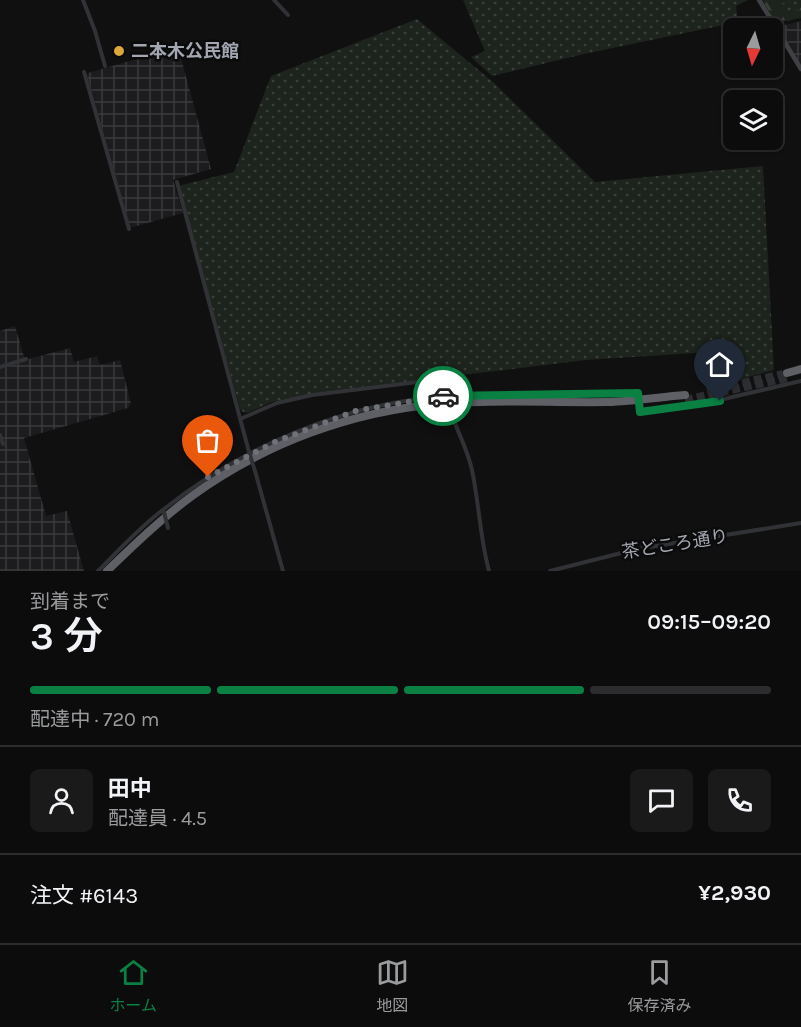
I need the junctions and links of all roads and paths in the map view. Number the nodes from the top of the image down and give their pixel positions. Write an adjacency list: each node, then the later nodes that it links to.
1 (83, 0): 5 (street)
2 (274, 0): 4 (street)
3 (759, 0): 6 (main road)
4 (288, 15)
5 (105, 66)
6 (801, 69)
7 (84, 72): 9 (street)
8 (177, 182): 16 (street)
9 (129, 230)
10 (26, 359): 11 (street)
11 (0, 367)
12 (801, 367): 13 (highway)
13 (801, 374)
14 (801, 381): 15 (street, bridge)
15 (448, 397): 16 (street); 19 (street); 26 (street, bridge)
16 (240, 419): 25 (street, bridge)
17 (0, 435): 18 (street)
18 (3, 444)
19 (164, 510): 21 (street, bridge); 22 (street)
20 (801, 523): 27 (street, 茶どころ通り)
21 (169, 529)
22 (98, 571)
23 (107, 571): 24 (highway)
24 (114, 571)
25 (283, 571)
26 (489, 571)
27 (550, 571)

